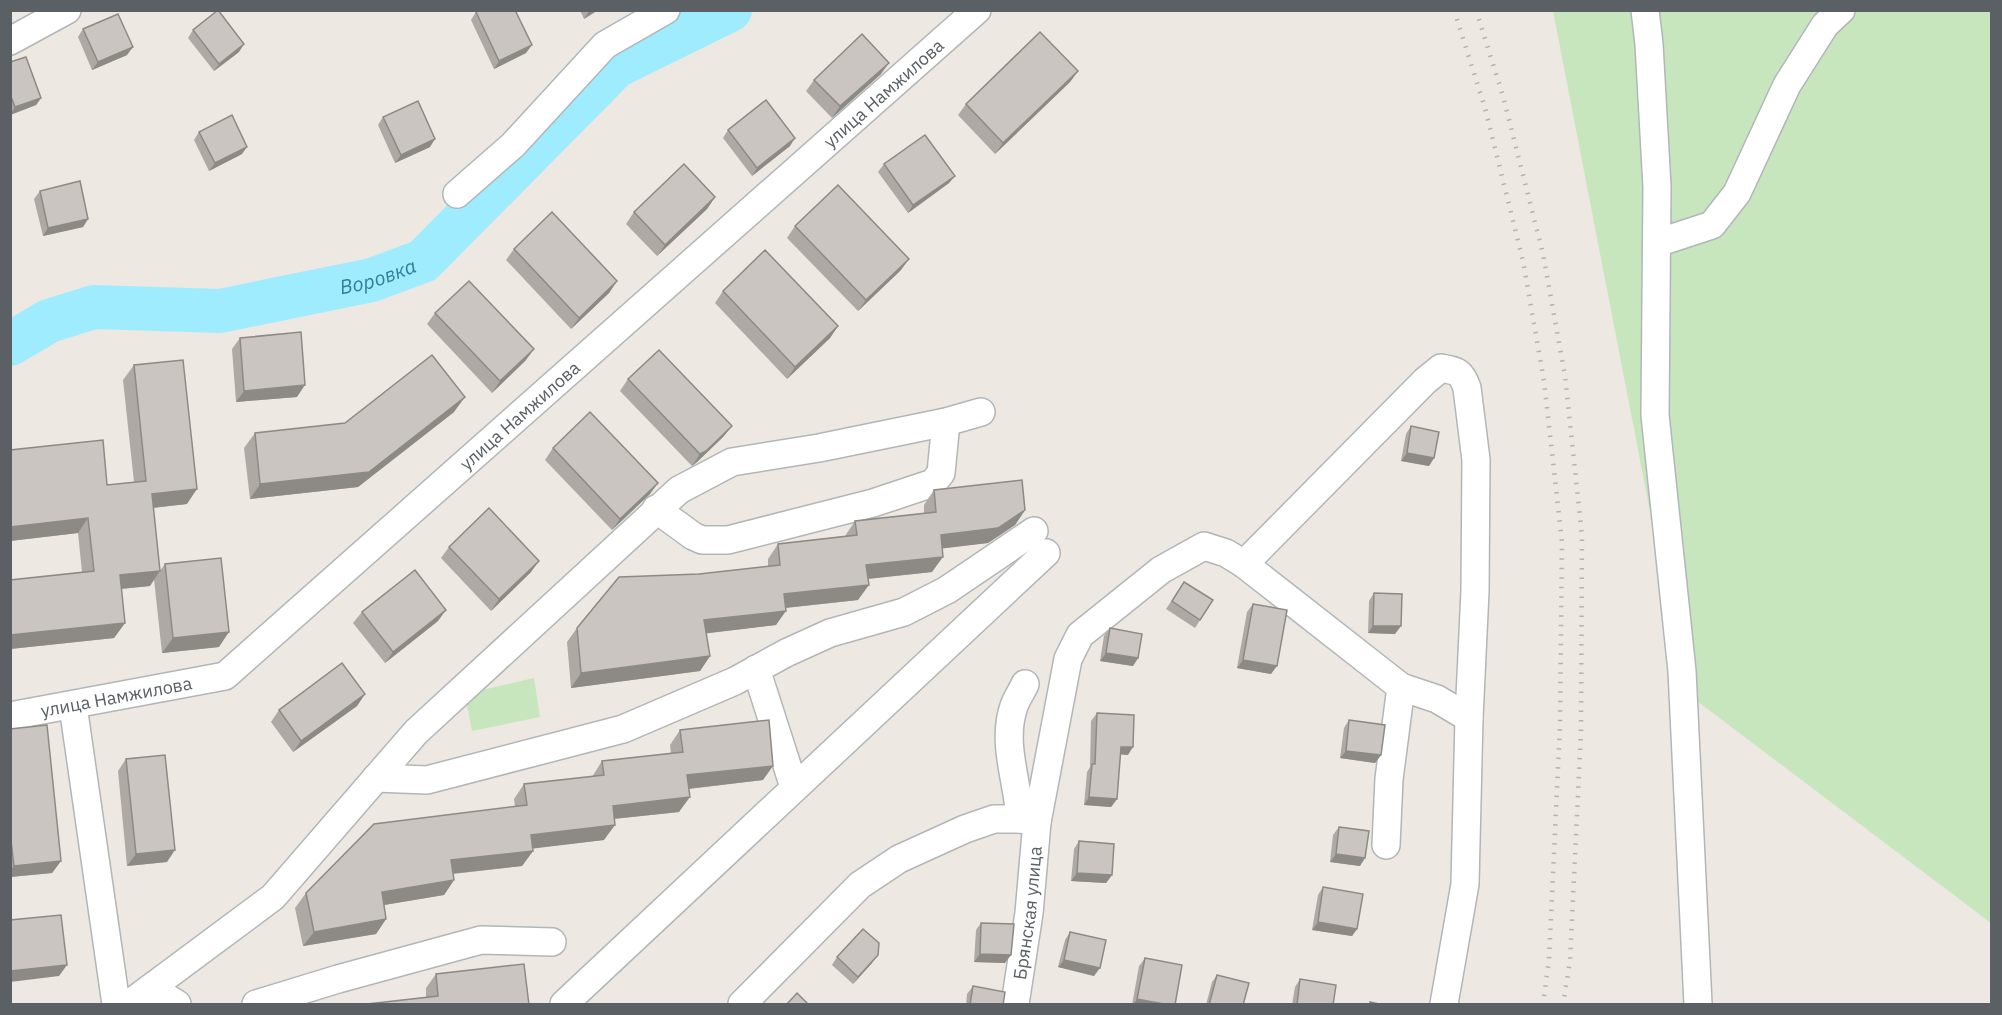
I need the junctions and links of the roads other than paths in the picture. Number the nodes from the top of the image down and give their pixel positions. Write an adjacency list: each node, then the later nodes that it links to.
1 (67, 10): 6 (street)
2 (666, 10): 7 (street)
3 (977, 10): 16 (street, улица Намжилова)
4 (1645, 10): 8 (street)
5 (1841, 10): 8 (street)
6 (10, 41)
7 (457, 194)
8 (1657, 243): 33 (street)
9 (981, 412): 10 (street)
10 (946, 423): 11 (street); 11 (street)
11 (656, 509): 19 (street)
12 (1244, 564): 15 (street); 18 (street); 21 (street)
13 (756, 669): 19 (street); 20 (street); 20 (street)
14 (1025, 684): 21 (street)
15 (1401, 687): 18 (street); 22 (street)
16 (73, 706): 17 (street, улица Намжилова); 25 (street)
17 (10, 716)
18 (1469, 718): 32 (street)
19 (376, 778): 24 (street)
20 (794, 787): 29 (street)
21 (1029, 820): 30 (street); 31 (street, Брянская улица)
22 (1386, 845)
23 (552, 942): 28 (street)
24 (151, 988): 26 (street); 27 (street)
25 (116, 1005)
26 (129, 1005)
27 (177, 1005)
28 (256, 1005)
29 (564, 1005)
30 (742, 1005)
31 (1015, 1005)
32 (1444, 1005)
33 (1698, 1005)

